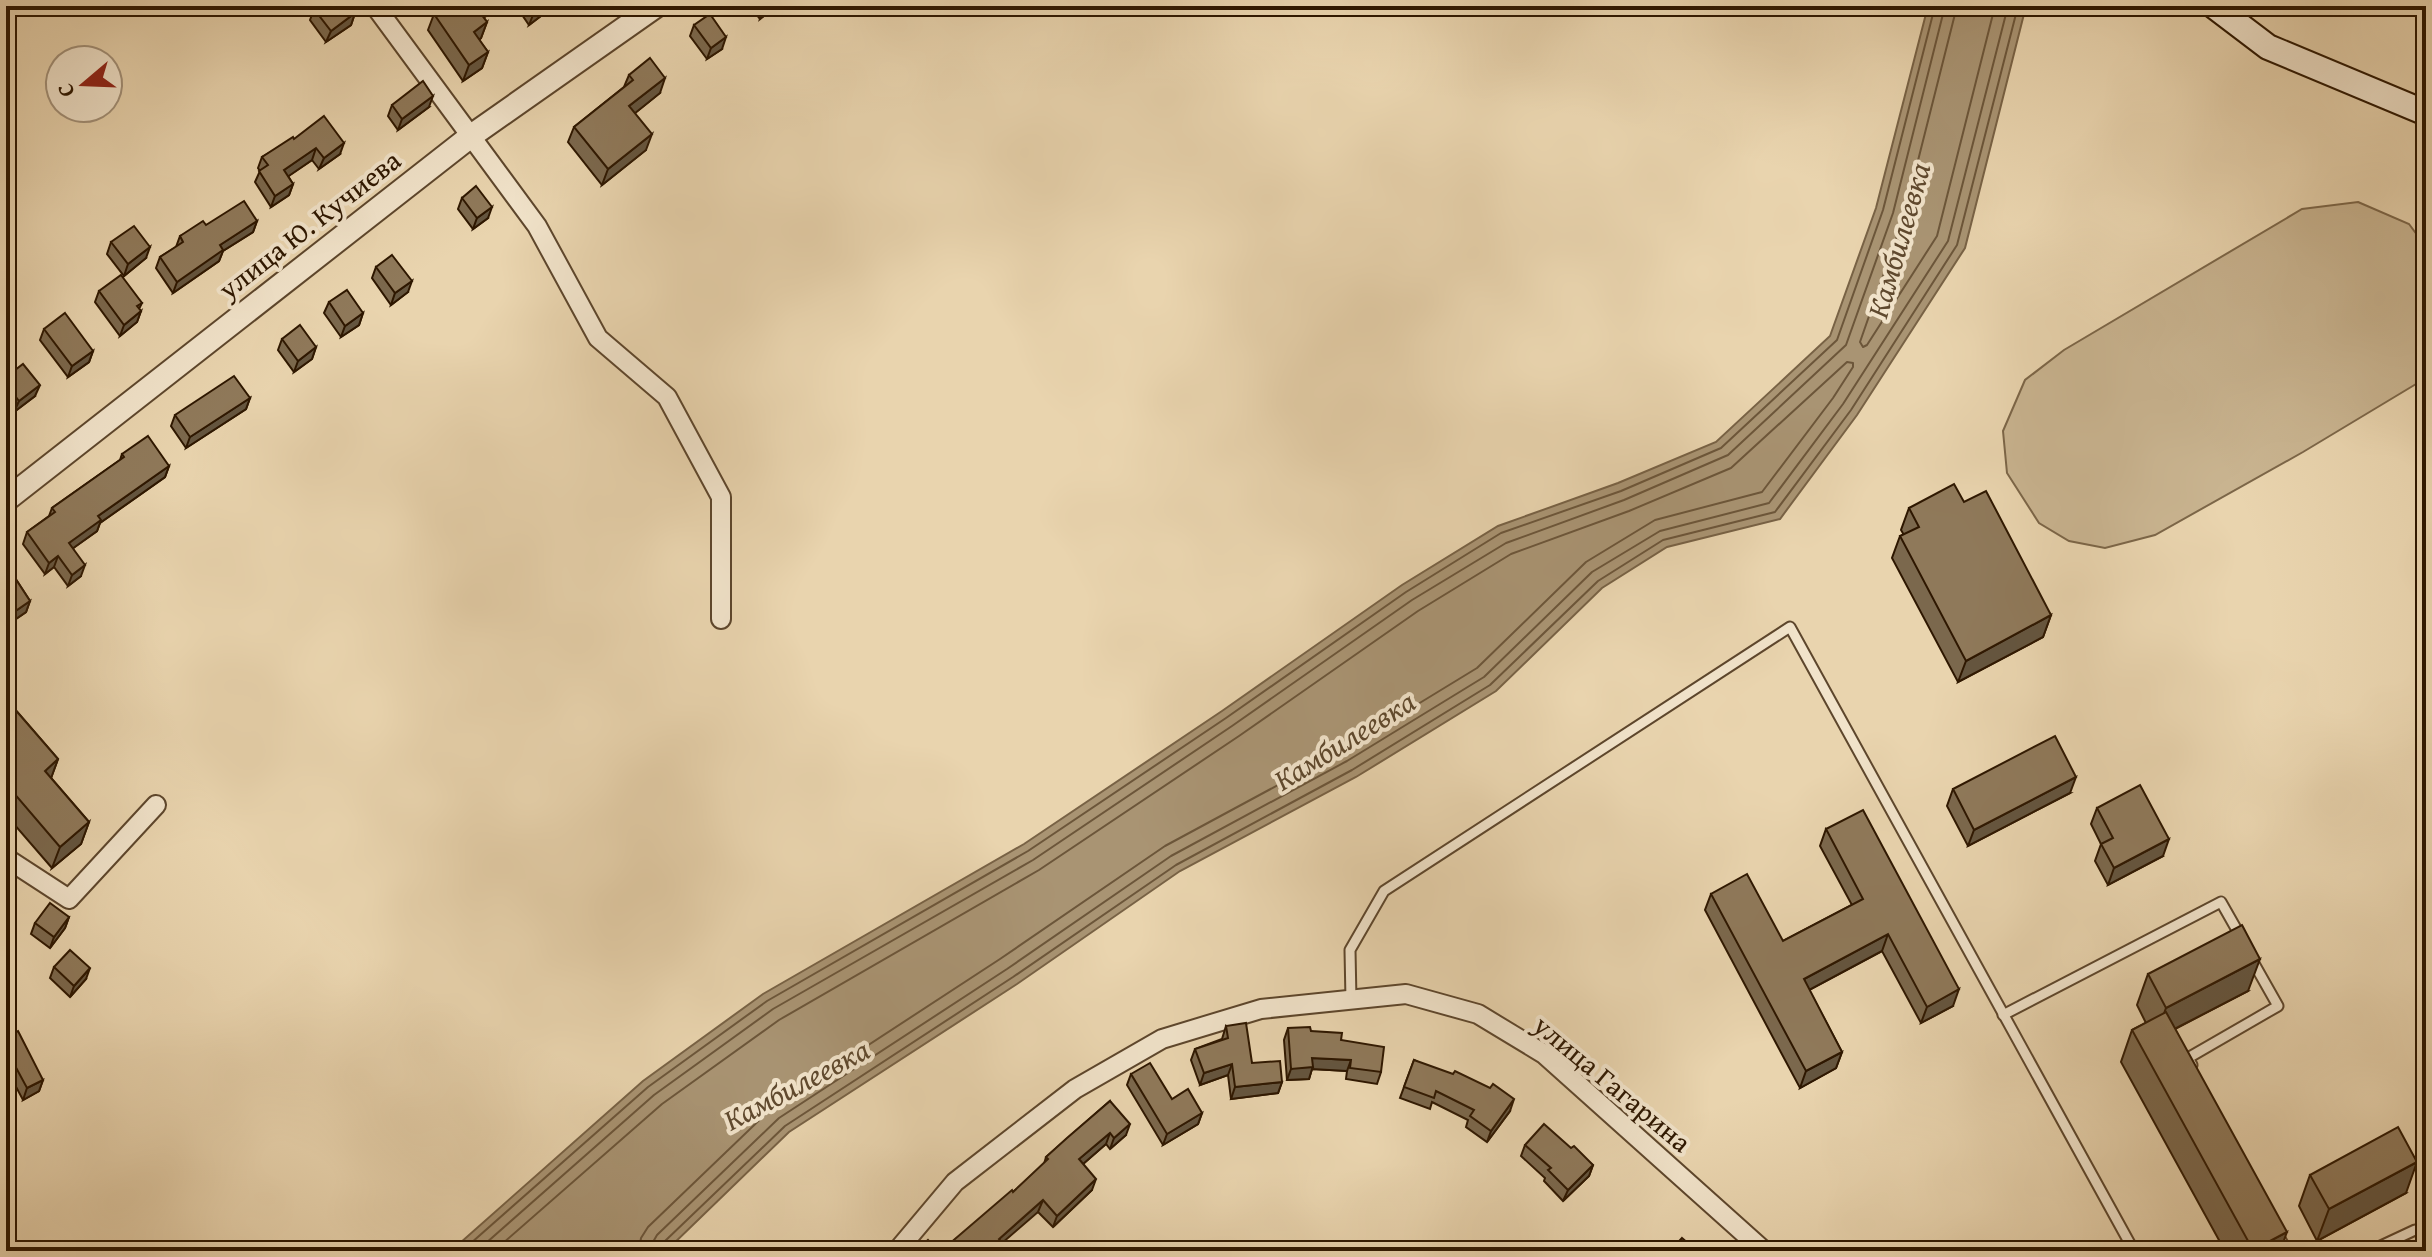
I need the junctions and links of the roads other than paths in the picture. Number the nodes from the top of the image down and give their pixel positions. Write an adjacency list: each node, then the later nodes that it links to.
1 (375, 6): 5 (street)
2 (656, 6): 5 (street, улица Ю. Кучиева)
3 (2214, 6): 4 (main road)
4 (2426, 113)
5 (471, 136): 6 (street, улица Ю. Кучиева); 7 (street)
6 (6, 500)
7 (721, 619)
8 (156, 805): 9 (street)
9 (6, 858)
10 (1351, 1000): 11 (lane); 15 (street, улица Гагарина); 16 (street, улица Гагарина)
11 (2003, 1015): 12 (lane); 17 (lane)
12 (2195, 1071)
13 (2276, 1230): 18 (lane)
14 (2415, 1230): 19 (lane)
15 (897, 1251)
16 (1764, 1251)
17 (2134, 1251)
18 (2291, 1251)
19 (2370, 1251)

